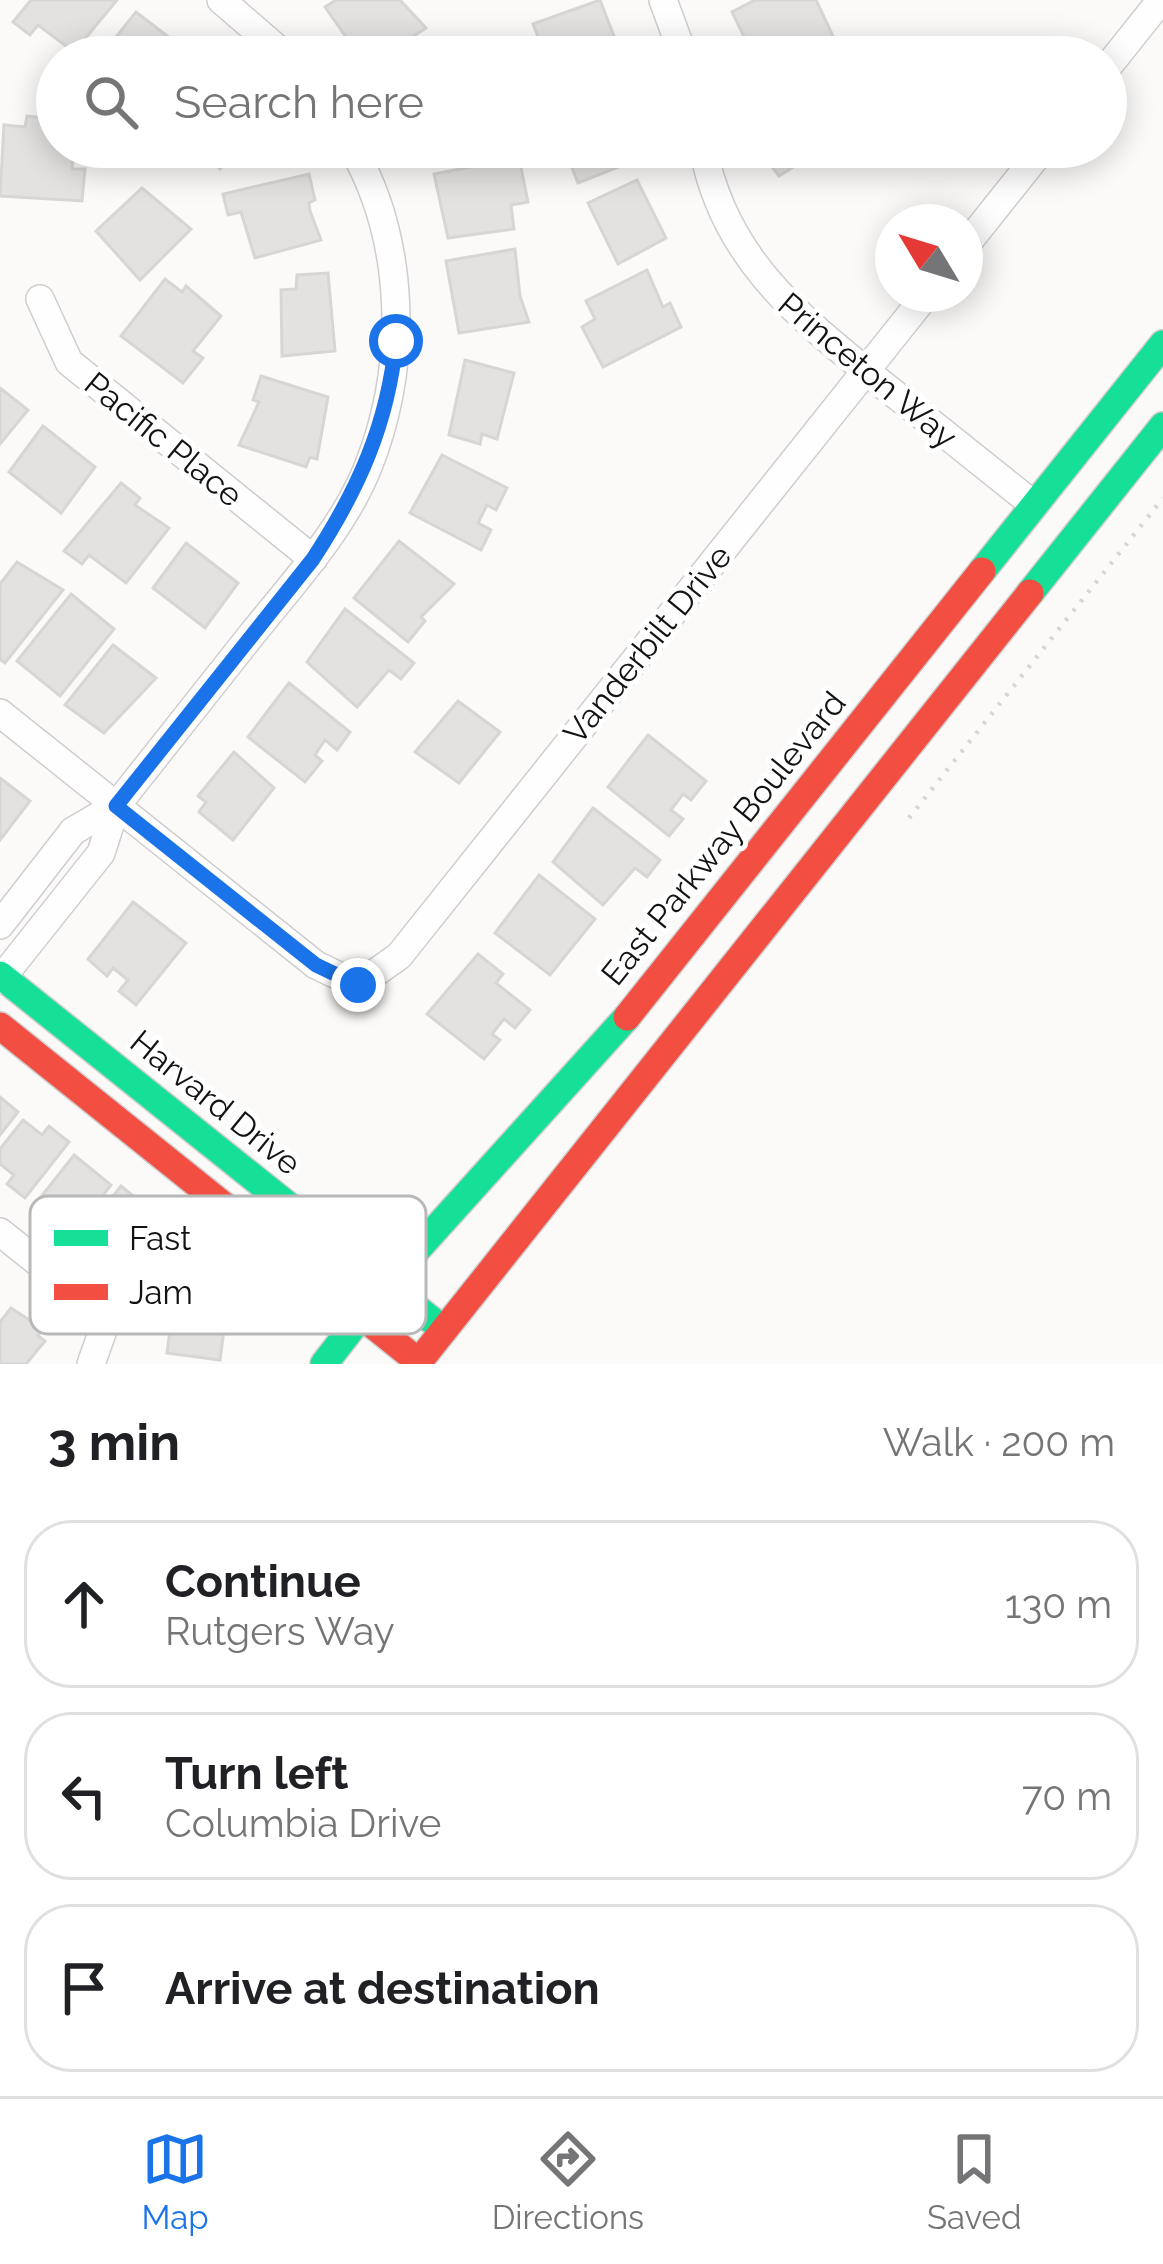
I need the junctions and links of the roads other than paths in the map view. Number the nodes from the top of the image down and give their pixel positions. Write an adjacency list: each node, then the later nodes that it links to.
1 (221, 0): 4 (street)
2 (664, 0): 5 (street)
3 (1161, 0): 6 (street)
4 (263, 36)
5 (677, 36)
6 (1127, 43)
7 (361, 168): 17 (street)
8 (709, 168): 14 (street, Princeton Way)
9 (1027, 168): 10 (street)
10 (983, 223)
11 (40, 299): 17 (street, Pacific Place)
12 (913, 312): 14 (street, Vanderbilt Drive)
13 (1163, 344): 16 (street, East Parkway Boulevard)
14 (866, 370): 16 (street, Princeton Way); 19 (street, Vanderbilt Drive)
15 (1163, 426): 29 (street)
16 (1034, 505): 26 (street, East Parkway Boulevard)
17 (313, 559): 19 (street)
18 (0, 713): 19 (street)
19 (116, 806): 20 (street); 21 (street)
20 (0, 926)
21 (1, 977): 24 (street, Harvard Drive)
22 (0, 1026): 23 (street)
23 (212, 1196)
24 (276, 1196)
25 (0, 1232): 27 (street)
26 (426, 1241)
27 (30, 1256)
28 (426, 1316): 29 (street, Harvard Drive)
29 (444, 1330): 33 (street)
30 (102, 1334): 34 (street)
31 (347, 1334): 35 (street, East Parkway Boulevard)
32 (383, 1334): 33 (street)
33 (418, 1363)
34 (91, 1364)
35 (324, 1364)

